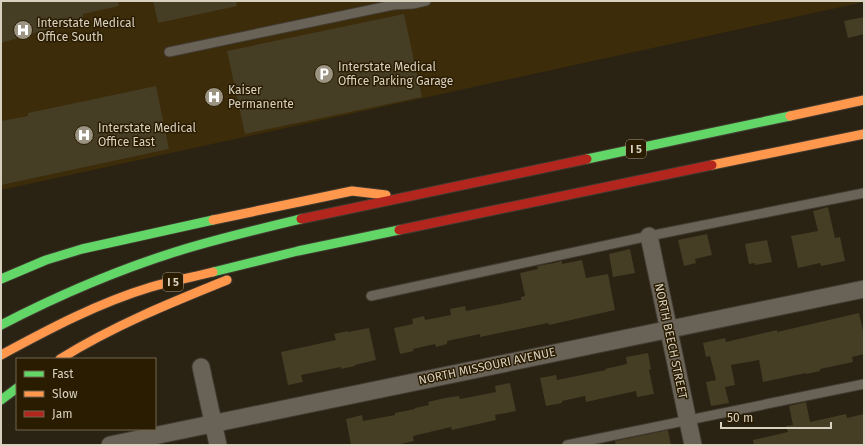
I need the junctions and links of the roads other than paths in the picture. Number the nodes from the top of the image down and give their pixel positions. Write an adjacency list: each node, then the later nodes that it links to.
1 (426, 1): 2 (lane)
2 (169, 52)
3 (864, 100): 6 (highway, I 5)
4 (864, 134): 8 (highway, I 5)
5 (864, 193): 7 (lane)
6 (407, 197): 9 (highway); 12 (highway, I 5)
7 (649, 236): 11 (lane); 13 (street, NORTH BEECH STREET)
8 (298, 251): 14 (highway, I 5); 15 (highway)
9 (1, 278)
10 (864, 289): 13 (street, NORTH MISSOURI AVENUE)
11 (371, 296)
12 (1, 325)
13 (668, 329): 20 (street, NORTH BEECH STREET); 21 (street, NORTH MISSOURI AVENUE)
14 (1, 355)
15 (62, 358)
16 (201, 367): 21 (street)
17 (864, 384): 20 (lane)
18 (16, 389): 19 (highway)
19 (1, 400)
20 (688, 420): 24 (lane); 25 (street, NORTH BEECH STREET)
21 (213, 423): 22 (street, NORTH MISSOURI AVENUE); 23 (street)
22 (110, 445)
23 (218, 445)
24 (568, 445)
25 (693, 445)

